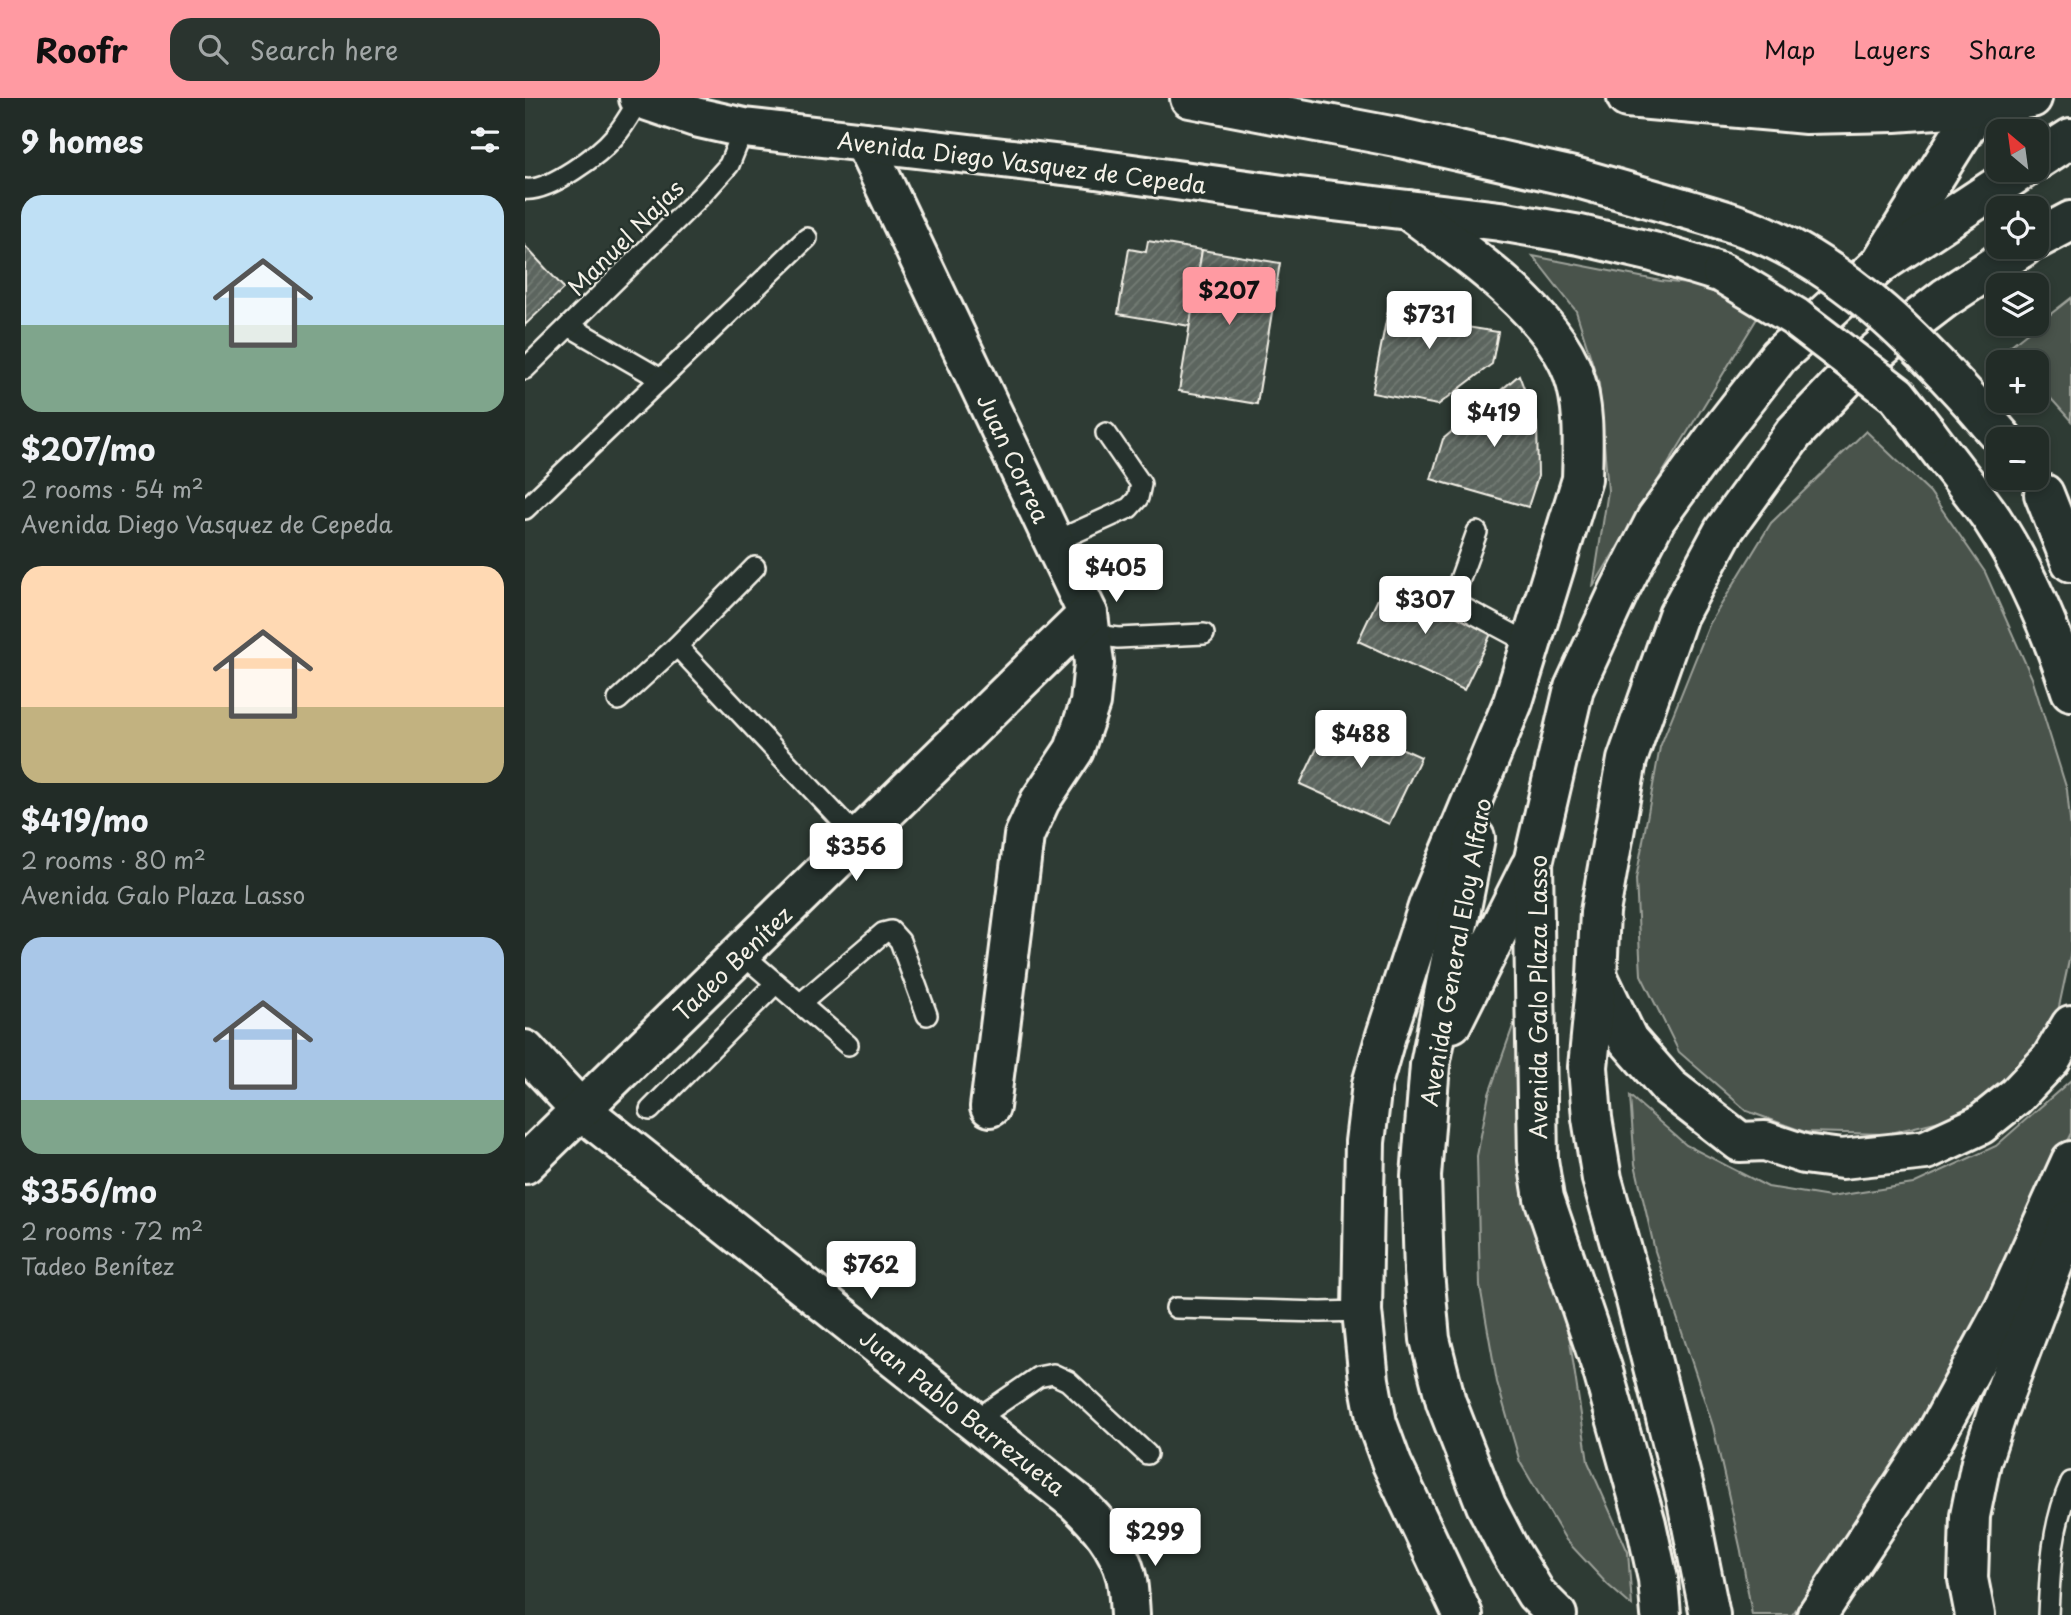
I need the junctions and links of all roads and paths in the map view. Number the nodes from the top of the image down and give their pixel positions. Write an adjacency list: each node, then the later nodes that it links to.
1 (639, 98): 6 (main road, Avenida Diego Vasquez de Cepeda); 11 (lane)
2 (1190, 98): 21 (main road, bridge)
3 (1627, 98): 5 (main road)
4 (2032, 98): 5 (main road)
5 (1981, 102): 17 (main road)
6 (744, 128): 8 (main road, Avenida Diego Vasquez de Cepeda); 18 (lane, Manuel Najas)
7 (2071, 138): 9 (main road)
8 (864, 142): 12 (main road, Avenida Diego Vasquez de Cepeda); 28 (main road, Juan Correa)
9 (2049, 152)
10 (2004, 182): 17 (main road, Avenida Galo Plaza Lasso)
11 (525, 189)
12 (1408, 210): 33 (main road); 35 (main road, Avenida Diego Vasquez de Cepeda, bridge)
13 (2071, 220): 14 (main road)
14 (2049, 232)
15 (807, 238): 20 (lane)
16 (2005, 259): 41 (main road)
17 (1880, 264): 39 (main road, Avenida Galo Plaza Lasso)
18 (569, 326): 19 (lane, Manuel Najas); 20 (lane)
19 (525, 369)
20 (661, 379): 25 (lane)
21 (1993, 427)
22 (1106, 433): 28 (lane)
23 (2040, 490): 29 (main road)
24 (2041, 490): 27 (main road)
25 (525, 509)
26 (1477, 532): 33 (lane)
27 (2071, 538)
28 (1054, 542): 31 (main road, Juan Correa)
29 (2071, 562)
30 (755, 566): 34 (lane)
31 (1089, 624): 32 (lane); 38 (main road, Tadeo Benítez); 49 (main road, Juan Correa)
32 (1204, 634)
33 (1531, 644): 37 (main road)
34 (677, 646): 36 (lane); 38 (lane)
35 (2071, 691)
36 (618, 699)
37 (1490, 761): 48 (main road, Avenida General Eloy Alfaro); 56 (main road)
38 (859, 839): 40 (main road, Tadeo Benítez)
39 (1533, 863): 48 (main road); 63 (main road, Avenida Galo Plaza Lasso)
40 (741, 953): 42 (lane); 50 (main road, Tadeo Benítez)
41 (1597, 976): 45 (main road); 64 (main road)
42 (776, 983): 43 (lane); 51 (lane)
43 (800, 1004): 44 (lane); 46 (lane)
44 (926, 1015)
45 (2071, 1025)
46 (848, 1045)
47 (525, 1050): 50 (main road, Juan Pablo Barrezueta)
48 (1430, 1065): 62 (main road, Avenida General Eloy Alfaro)
49 (990, 1107)
50 (581, 1110): 53 (main road, Tadeo Benítez); 57 (main road, Juan Pablo Barrezueta)
51 (650, 1110)
52 (2071, 1161): 65 (main road)
53 (525, 1164)
54 (2071, 1218): 66 (main road)
55 (1176, 1308): 56 (lane)
56 (1362, 1311): 61 (main road)
57 (974, 1421): 58 (lane); 60 (main road, Juan Pablo Barrezueta)
58 (1147, 1454)
59 (2071, 1482): 67 (lane)
60 (1130, 1615)
61 (1463, 1615)
62 (1557, 1615)
63 (1661, 1615)
64 (1710, 1615)
65 (1817, 1615)
66 (1975, 1615)
67 (2047, 1615)

